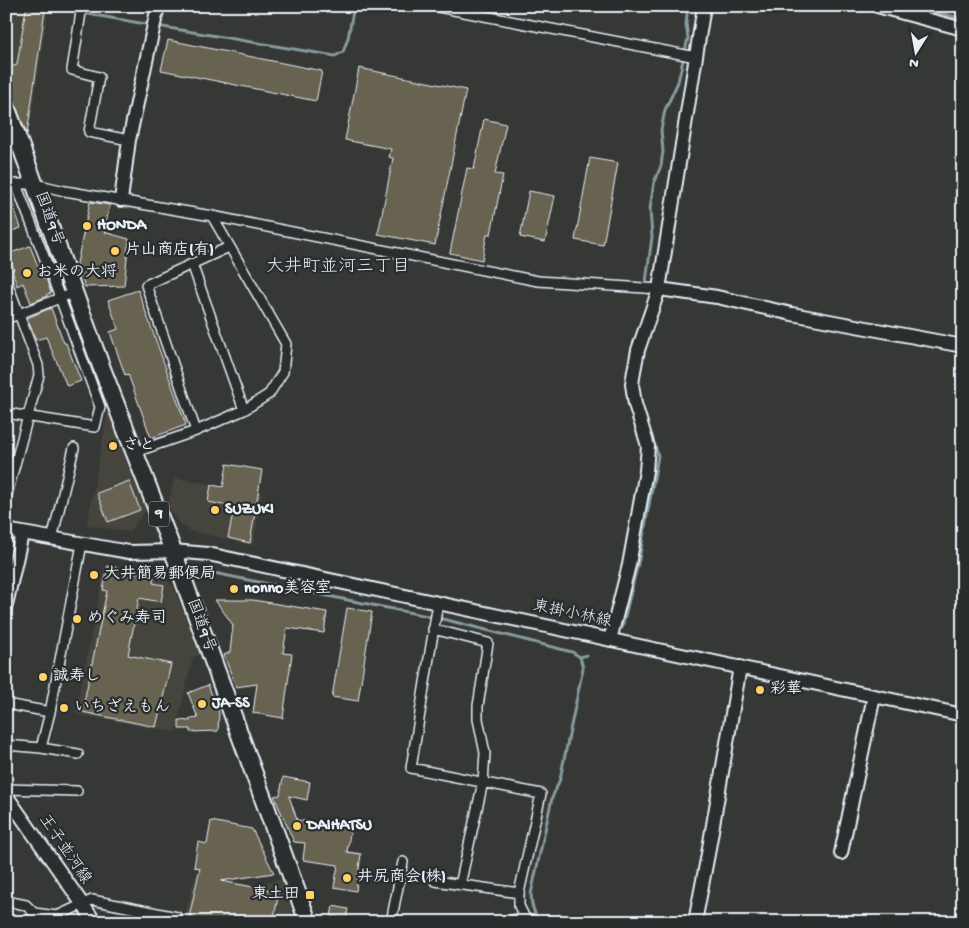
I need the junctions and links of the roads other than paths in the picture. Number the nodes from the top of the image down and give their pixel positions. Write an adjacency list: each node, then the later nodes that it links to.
1 (82, 6): 9 (street)
2 (158, 6): 9 (street)
3 (432, 6): 7 (street)
4 (704, 6): 7 (street)
5 (877, 6): 6 (street)
6 (963, 29)
7 (696, 57): 18 (street)
8 (6, 106): 11 (highway, 国道9号 / 9)
9 (129, 140): 13 (street)
10 (16, 184): 11 (street); 12 (street); 19 (street)
11 (35, 184): 13 (street); 19 (highway, 国道9号 / 9)
12 (6, 188)
13 (121, 200): 14 (street)
14 (212, 216): 15 (street); 18 (street)
15 (229, 247): 16 (street); 23 (street)
16 (192, 264): 23 (street); 26 (street)
17 (6, 279): 20 (street)
18 (659, 289): 22 (street); 38 (street)
19 (68, 295): 20 (street); 25 (street); 28 (highway, 国道9号 / 9)
20 (19, 314): 21 (street); 25 (street)
21 (6, 319)
22 (963, 346)
23 (244, 410): 26 (street)
24 (6, 413): 25 (street)
25 (29, 416): 29 (street)
26 (196, 431): 28 (street)
27 (74, 448): 32 (street)
28 (135, 452): 34 (highway, 国道9号 / 9)
29 (6, 498)
30 (6, 530): 31 (street, 東掛小林線)
31 (22, 534): 32 (street, 東掛小林線); 36 (street)
32 (52, 539): 33 (street, 東掛小林線)
33 (82, 544): 34 (street, 東掛小林線); 42 (street)
34 (173, 551): 35 (street, 東掛小林線); 62 (highway, 国道9号 / 9)
35 (438, 602): 37 (street); 38 (street, 東掛小林線)
36 (6, 605)
37 (433, 629): 47 (street); 47 (street)
38 (610, 640): 39 (street, 東掛小林線)
39 (740, 667): 40 (street, 東掛小林線); 65 (street)
40 (874, 696): 43 (street, 東掛小林線); 51 (street)
41 (6, 704): 42 (street)
42 (50, 712): 45 (street)
43 (963, 714)
44 (6, 745): 45 (street)
45 (41, 748): 46 (street)
46 (78, 754)
47 (482, 782): 54 (street); 55 (street)
48 (6, 789): 49 (street)
49 (77, 791)
50 (6, 795): 57 (street, 王子並河線)
51 (842, 853)
52 (404, 862): 63 (street)
53 (435, 881): 54 (street)
54 (460, 885): 55 (street)
55 (519, 893): 59 (street)
56 (6, 901): 58 (street)
57 (82, 905): 58 (street); 60 (street, 王子並河線); 61 (street)
58 (33, 917)
59 (526, 919): 64 (street)
60 (95, 922)
61 (176, 922)
62 (308, 922)
63 (391, 922)
64 (513, 922)
65 (695, 922)

